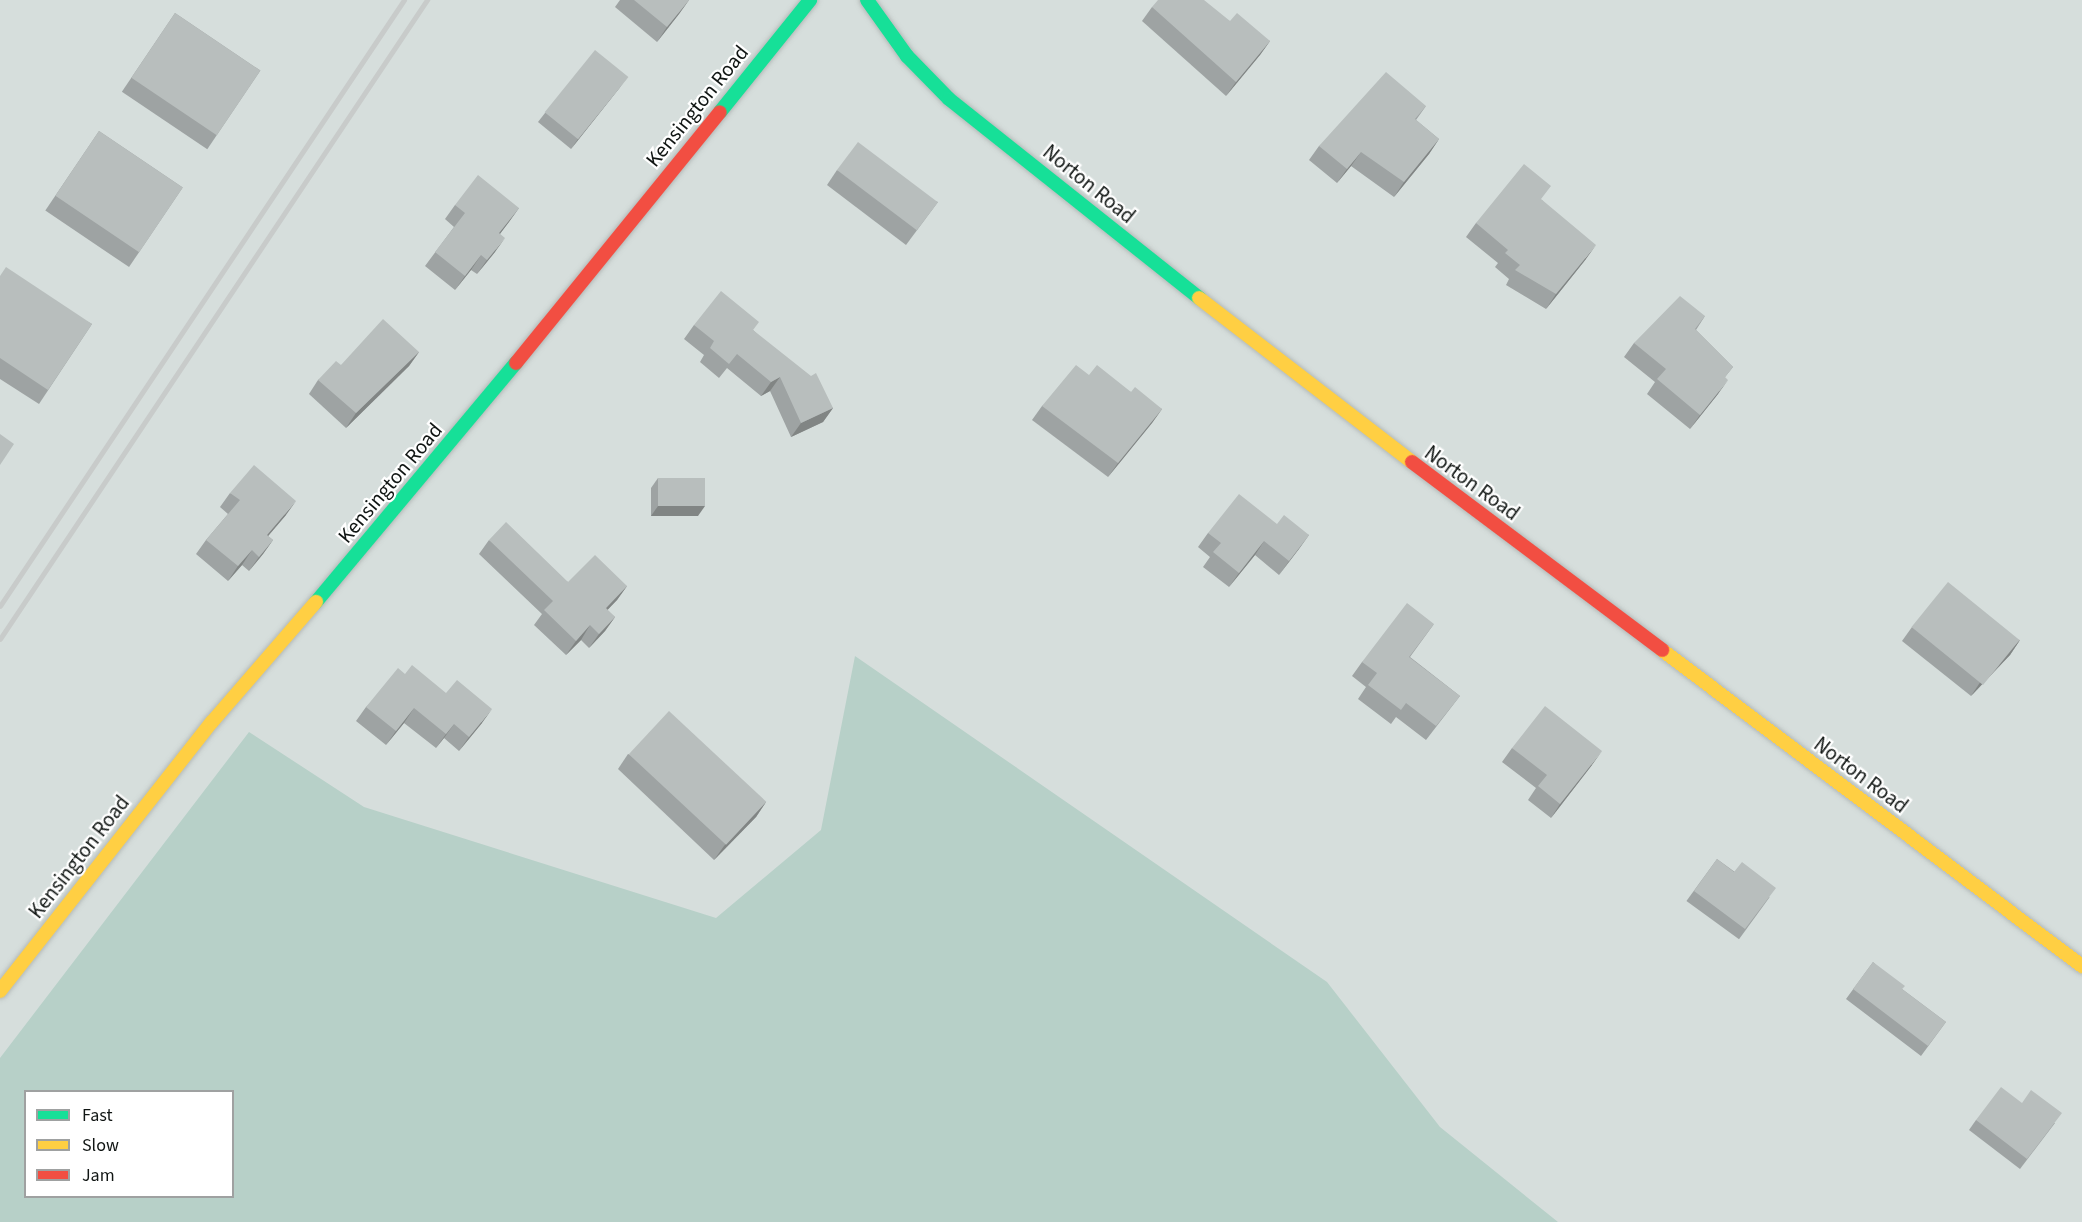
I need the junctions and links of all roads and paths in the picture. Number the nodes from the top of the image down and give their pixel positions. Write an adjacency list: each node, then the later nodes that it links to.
1 (810, 0): 4 (main road, Kensington Road)
2 (867, 0): 3 (main road, Norton Road)
3 (2082, 966)
4 (0, 991)

